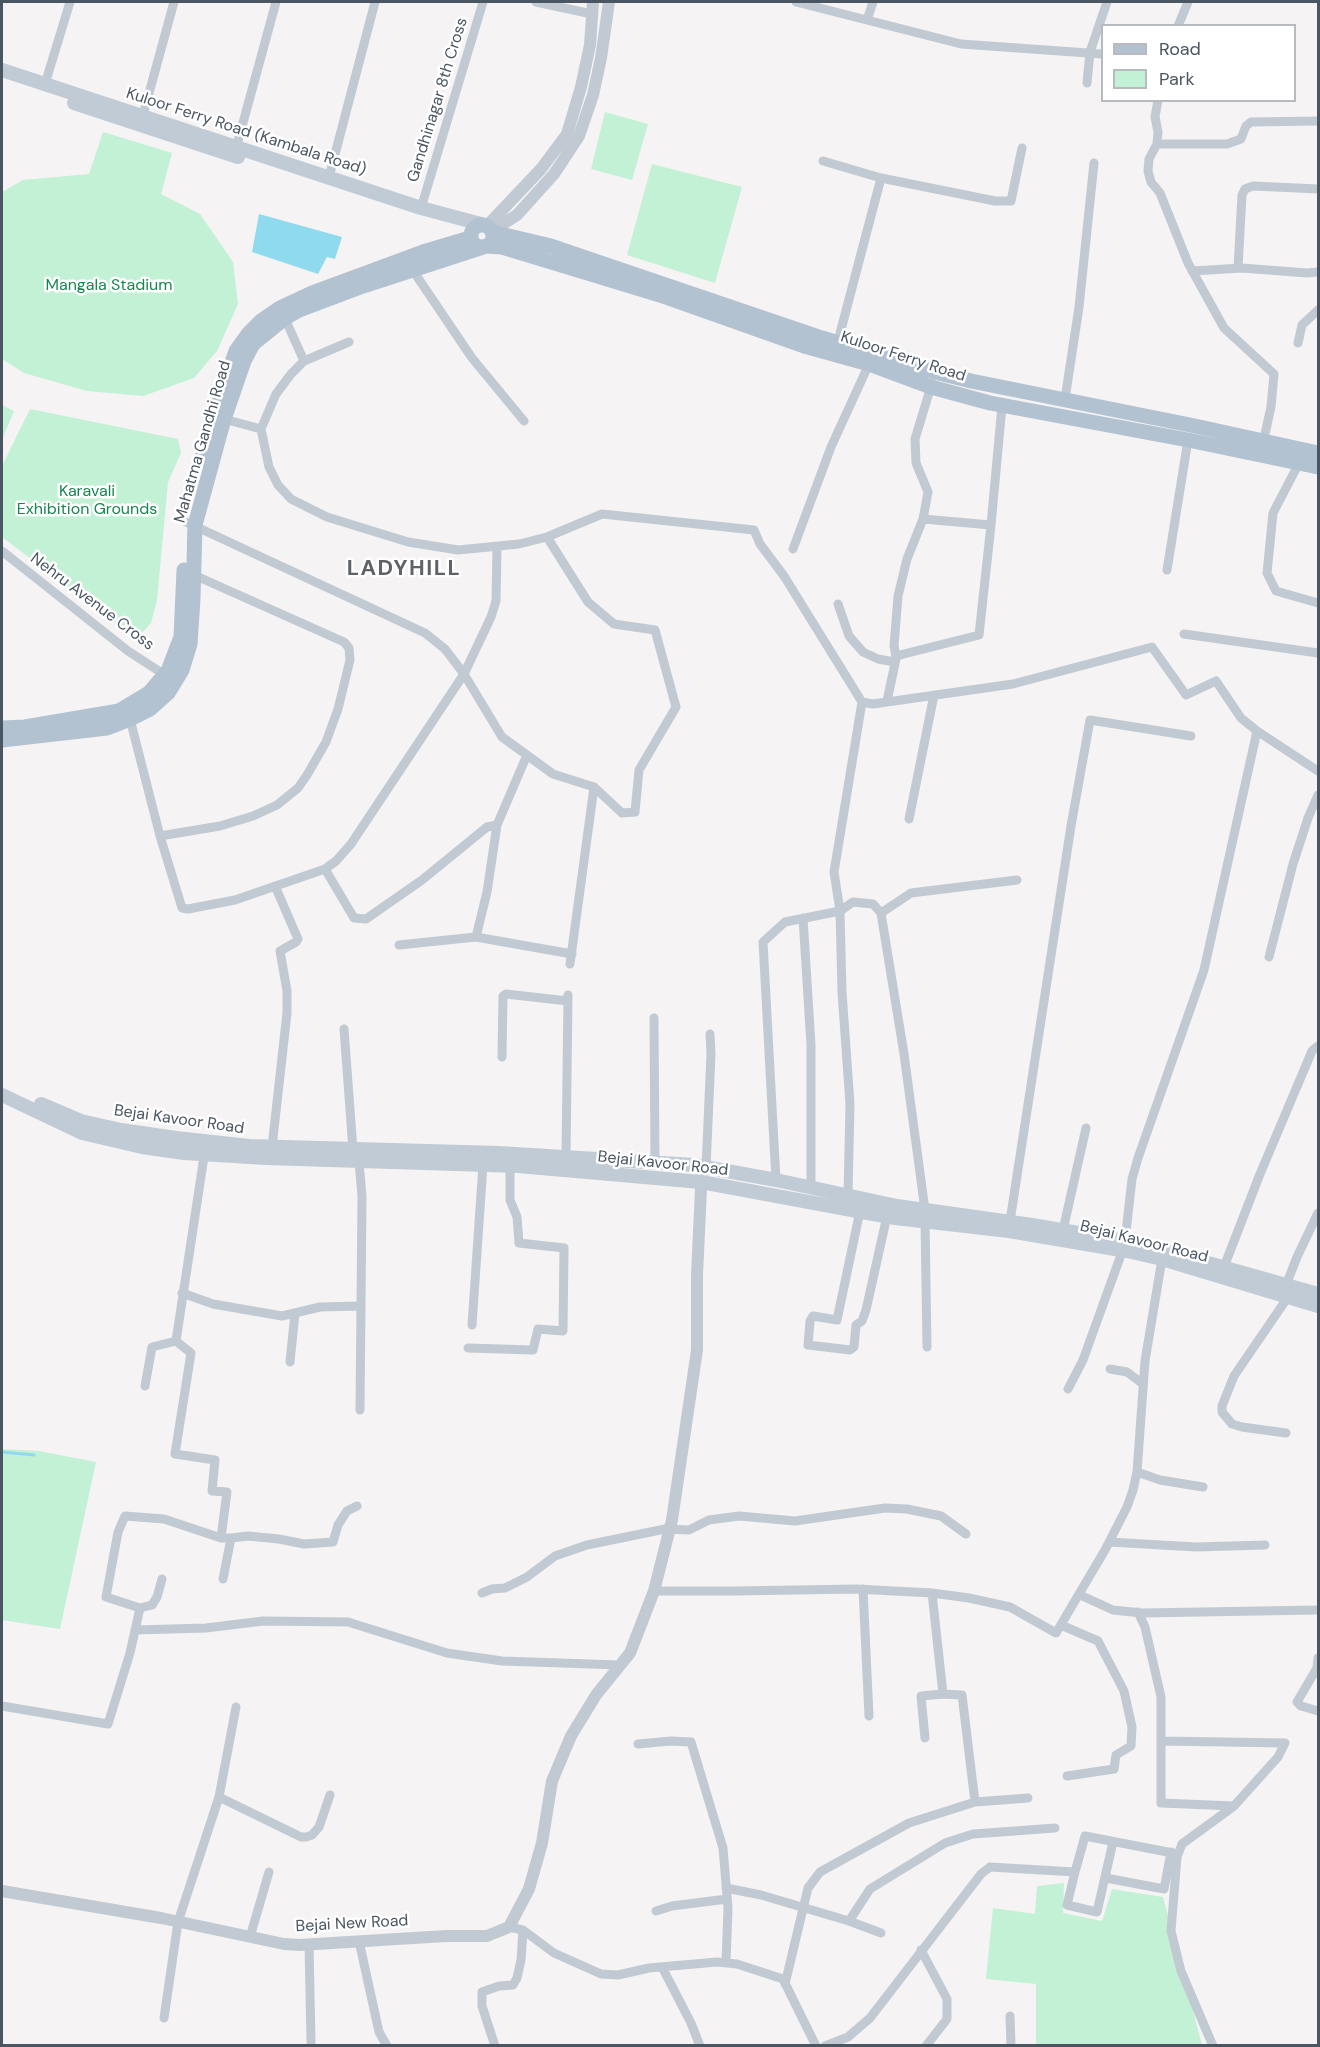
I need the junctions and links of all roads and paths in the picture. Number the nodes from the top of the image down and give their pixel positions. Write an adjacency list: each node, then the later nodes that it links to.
1 (70, 2): 20 (street)
2 (174, 2): 24 (street)
3 (276, 2): 28 (street)
4 (375, 2): 31 (street)
5 (483, 2): 34 (street, Gandhinagar 8th Cross)
6 (536, 2): 12 (street)
7 (609, 2): 22 (street)
8 (796, 2): 13 (street)
9 (873, 2): 13 (street)
10 (1107, 2): 15 (street)
11 (1188, 2): 14 (street)
12 (593, 8): 21 (street)
13 (867, 20): 15 (street)
14 (1179, 24)
15 (1090, 52): 16 (street); 19 (street)
16 (1101, 54)
17 (2, 70): 20 (main road, Kuloor Ferry Road (Kambala Road))
18 (2, 79): 28 (main road, Kuloor Ferry Road (Kambala Road))
19 (1087, 83)
20 (45, 84): 24 (main road, Kuloor Ferry Road (Kambala Road))
21 (580, 91): 22 (street); 35 (street)
22 (593, 95): 35 (street)
23 (1158, 102): 26 (street)
24 (143, 115): 28 (main road, Kuloor Ferry Road (Kambala Road))
25 (1318, 121): 26 (street)
26 (1157, 144): 38 (street)
27 (1022, 148): 32 (street)
28 (235, 152): 31 (main road, Kuloor Ferry Road (Kambala Road)); 35 (main road, Kuloor Ferry Road (Kambala Road))
29 (823, 161): 32 (street)
30 (1094, 163): 48 (street)
31 (329, 177): 34 (main road, Kuloor Ferry Road (Kambala Road))
32 (881, 178): 42 (street)
33 (1318, 189): 36 (street)
34 (421, 208): 35 (main road, Kuloor Ferry Road (Kambala Road))
35 (483, 235): 37 (main road, Mahatma Gandhi Road); 41 (main road, Mahatma Gandhi Road); 42 (main road, Kuloor Ferry Road); 46 (main road, Kuloor Ferry Road)
36 (1238, 268): 38 (street); 39 (street)
37 (417, 270): 41 (main road, Mahatma Gandhi Road); 51 (street)
38 (1192, 271): 54 (street)
39 (1318, 272)
40 (1318, 310): 44 (street)
41 (282, 313): 45 (street); 50 (main road, Mahatma Gandhi Road); 59 (main road, Mahatma Gandhi Road)
42 (838, 341): 47 (main road, Kuloor Ferry Road)
43 (350, 342): 45 (street)
44 (1298, 344)
45 (304, 361): 52 (street)
46 (869, 364): 47 (main road, Kuloor Ferry Road); 63 (street)
47 (933, 379): 48 (main road, Kuloor Ferry Road); 49 (main road, Kuloor Ferry Road); 58 (street)
48 (1065, 399): 54 (main road, Kuloor Ferry Road)
49 (1002, 406): 53 (main road, Kuloor Ferry Road); 60 (street)
50 (224, 419): 52 (street); 59 (main road, Mahatma Gandhi Road)
51 (524, 421)
52 (261, 429): 62 (street)
53 (1188, 440): 54 (main road, Kuloor Ferry Road); 65 (street)
54 (1262, 448): 55 (main road, Kuloor Ferry Road); 56 (main road, Kuloor Ferry Road)
55 (1318, 453)
56 (1299, 463): 57 (main road, Kuloor Ferry Road); 67 (street)
57 (1318, 467)
58 (923, 519): 60 (street); 71 (street)
59 (191, 524): 66 (main road, Mahatma Gandhi Road); 72 (street); 73 (main road, Mahatma Gandhi Road)
60 (991, 525): 71 (street)
61 (547, 537): 62 (street); 76 (street); 84 (street)
62 (497, 547): 72 (street)
63 (793, 549)
64 (2, 551): 73 (street, Nehru Avenue Cross)
65 (1167, 570)
66 (194, 575): 77 (main road, Mahatma Gandhi Road); 88 (street)
67 (1318, 603)
68 (838, 604): 71 (street)
69 (1184, 634): 70 (street)
70 (1318, 653)
71 (896, 659): 75 (street)
72 (464, 674): 82 (street); 89 (street)
73 (165, 675): 78 (main road, Mahatma Gandhi Road)
74 (934, 695): 75 (street); 79 (street); 86 (street)
75 (887, 701): 76 (street)
76 (862, 702): 92 (street)
77 (130, 719): 81 (main road, Mahatma Gandhi Road); 88 (street)
78 (2, 728)
79 (1257, 731): 83 (street); 124 (street)
80 (1191, 736): 122 (street)
81 (2, 740)
82 (527, 755): 84 (street); 87 (street)
83 (1318, 771)
84 (594, 787): 95 (street)
85 (1318, 795): 97 (street)
86 (909, 819)
87 (497, 825): 89 (street); 95 (street)
88 (160, 836): 91 (street)
89 (325, 869): 91 (street)
90 (1017, 880): 93 (street)
91 (275, 886): 106 (street)
92 (840, 911): 93 (street); 94 (street); 117 (street)
93 (880, 913): 121 (street)
94 (802, 918): 114 (street); 116 (street)
95 (476, 937): 96 (street)
96 (399, 945)
97 (1269, 957)
98 (654, 1018): 110 (street)
99 (344, 1029): 108 (street)
100 (710, 1034): 113 (street)
101 (1318, 1046): 126 (street)
102 (502, 1057): 109 (street)
103 (2, 1085): 107 (main road, Bejai Kavoor Road)
104 (2, 1095): 107 (main road, Bejai Kavoor Road)
105 (1086, 1128): 123 (street)
106 (272, 1147): 107 (main road, Bejai Kavoor Road); 108 (main road, Bejai Kavoor Road)
107 (206, 1148): 108 (main road, Bejai Kavoor Road); 128 (street)
108 (356, 1156): 109 (main road, Bejai Kavoor Road); 111 (main road, Bejai Kavoor Road); 130 (street)
109 (566, 1157): 110 (main road, Bejai Kavoor Road)
110 (655, 1163): 113 (main road, Bejai Kavoor Road)
111 (483, 1166): 112 (main road, Bejai Kavoor Road); 134 (street)
112 (510, 1166): 115 (main road, Bejai Kavoor Road); 138 (street)
113 (704, 1167): 114 (main road, Bejai Kavoor Road); 115 (street)
114 (776, 1180): 116 (main road, Bejai Kavoor Road)
115 (701, 1182): 118 (main road, Bejai Kavoor Road); 149 (street)
116 (812, 1188): 117 (main road, Bejai Kavoor Road)
117 (848, 1195): 121 (main road, Bejai Kavoor Road)
118 (860, 1211): 120 (main road, Bejai Kavoor Road); 133 (street)
119 (1318, 1213): 127 (street)
120 (887, 1216): 121 (main road, Bejai Kavoor Road); 135 (street)
121 (925, 1219): 122 (main road, Bejai Kavoor Road); 124 (main road, Bejai Kavoor Road); 137 (street)
122 (1010, 1221): 123 (main road, Bejai Kavoor Road)
123 (1063, 1230): 124 (main road, Bejai Kavoor Road)
124 (1126, 1246): 125 (main road, Bejai Kavoor Road); 126 (main road, Bejai Kavoor Road); 143 (street)
125 (1162, 1259): 126 (main road, Bejai Kavoor Road); 141 (street)
126 (1222, 1272): 127 (main road, Bejai Kavoor Road)
127 (1287, 1291): 129 (main road, Bejai Kavoor Road); 131 (main road, Bejai Kavoor Road); 145 (street)
128 (183, 1293): 132 (street); 136 (street)
129 (1318, 1294)
130 (361, 1306): 132 (street); 144 (street)
131 (1318, 1306)
132 (295, 1313): 139 (street)
133 (837, 1320): 135 (street); 135 (street)
134 (472, 1325)
135 (856, 1325)
136 (176, 1341): 142 (street); 151 (street)
137 (927, 1347)
138 (468, 1348)
139 (290, 1362)
140 (1110, 1369): 141 (street)
141 (1143, 1384): 146 (street)
142 (145, 1386)
143 (1068, 1389)
144 (360, 1410)
145 (1286, 1433)
146 (1137, 1472): 147 (street); 153 (street)
147 (1203, 1487)
148 (357, 1506): 152 (street)
149 (669, 1530): 150 (street); 158 (street); 159 (street)
150 (966, 1534)
151 (220, 1538): 152 (street); 162 (street)
152 (231, 1538): 156 (street)
153 (1109, 1542): 154 (street); 161 (street)
154 (1265, 1545)
155 (162, 1579): 162 (street)
156 (223, 1579)
157 (863, 1589): 158 (street); 160 (street); 173 (street)
158 (654, 1591): 168 (street)
159 (482, 1593)
160 (933, 1593): 165 (street); 169 (street)
161 (1080, 1595): 163 (street); 165 (street)
162 (140, 1608): 166 (street)
163 (1138, 1612): 164 (street); 175 (street)
164 (1317, 1613)
165 (1061, 1625): 177 (street)
166 (135, 1630): 168 (street); 170 (street)
167 (1318, 1658): 172 (street)
168 (620, 1665): 196 (street)
169 (942, 1694): 174 (street); 181 (street)
170 (2, 1706)
171 (236, 1707): 179 (street)
172 (1318, 1711)
173 (869, 1716)
174 (926, 1738)
175 (1162, 1741): 182 (street); 182 (street)
176 (638, 1744): 189 (street)
177 (1067, 1776)
178 (330, 1795): 179 (street)
179 (219, 1797): 195 (street)
180 (1028, 1798): 181 (street)
181 (975, 1802): 192 (street)
182 (1234, 1806): 185 (street)
183 (1055, 1828): 194 (street)
184 (1113, 1842): 185 (street); 187 (street); 188 (street)
185 (1174, 1853): 188 (street); 216 (street)
186 (269, 1872): 199 (street)
187 (1075, 1872): 188 (street); 202 (street)
188 (1106, 1878)
189 (726, 1888): 191 (street); 192 (street)
190 (2, 1891): 195 (street, Bejai New Road)
191 (727, 1899): 193 (street); 203 (street)
192 (803, 1908): 194 (street); 205 (street)
193 (656, 1911)
194 (849, 1921): 198 (street)
195 (178, 1922): 199 (street, Bejai New Road); 207 (street)
196 (509, 1928): 197 (street); 200 (street, Bejai New Road)
197 (523, 1930): 204 (street); 210 (street)
198 (881, 1933)
199 (250, 1937): 201 (street, Bejai New Road)
200 (359, 1941): 201 (street, Bejai New Road); 209 (street)
201 (309, 1944): 208 (street)
202 (921, 1950): 213 (street); 214 (street)
203 (726, 1963): 204 (street); 205 (street)
204 (662, 1967): 211 (street)
205 (785, 1984): 212 (street)
206 (1010, 2016): 215 (street)
207 (164, 2018)
208 (311, 2042)
209 (387, 2046)
210 (495, 2046)
211 (700, 2046)
212 (816, 2046)
213 (825, 2046)
214 (926, 2046)
215 (1011, 2046)
216 (1213, 2046)

